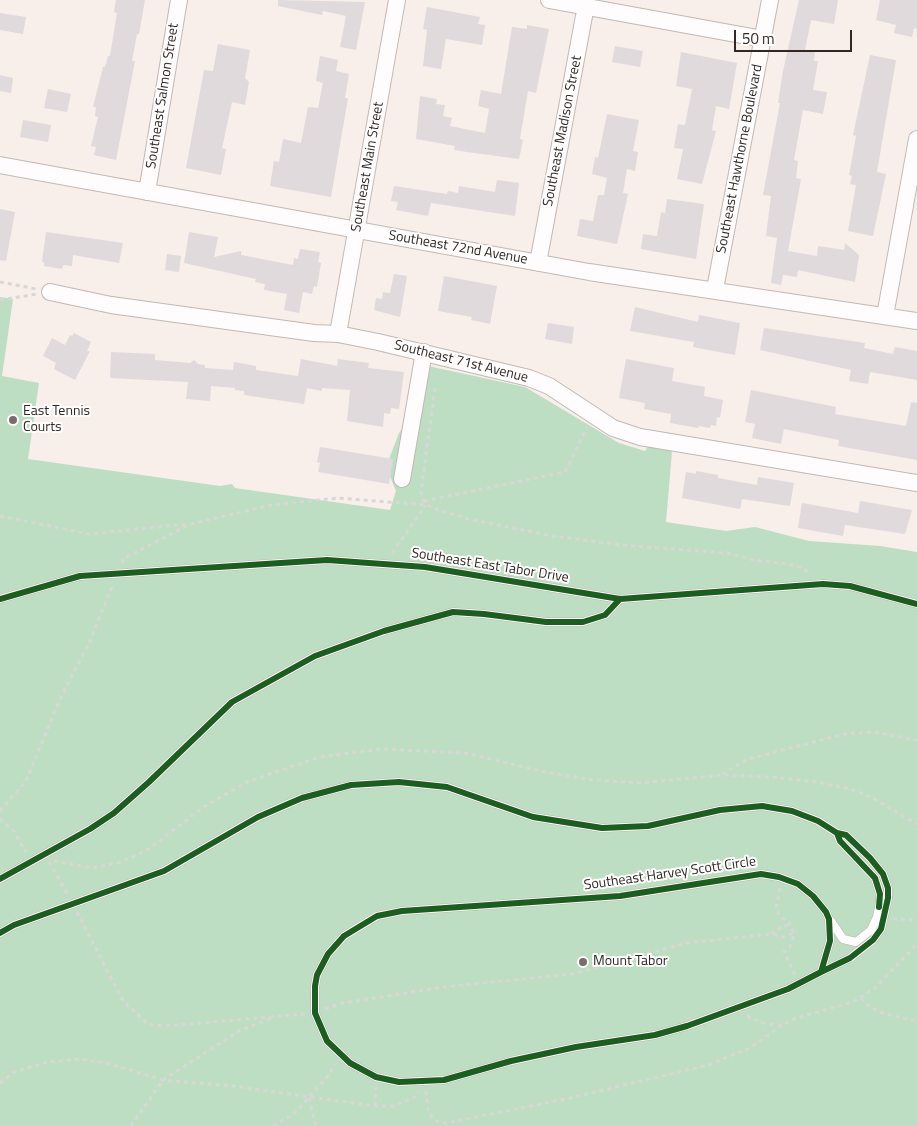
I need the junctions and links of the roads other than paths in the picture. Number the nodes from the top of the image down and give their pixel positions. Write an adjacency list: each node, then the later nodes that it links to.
1 (180, 0): 9 (street, Southeast Salmon Street)
2 (397, 0): 10 (street, Southeast Main Street)
3 (549, 0): 5 (street)
4 (770, 0): 6 (street, Southeast Hawthorne Boulevard)
5 (587, 3): 6 (street); 11 (street, Southeast Madison Street)
6 (763, 39): 12 (street, Southeast Hawthorne Boulevard)
7 (917, 139): 14 (street)
8 (0, 165): 9 (street, Southeast 72nd Avenue)
9 (148, 192): 10 (street, Southeast 72nd Avenue)
10 (357, 229): 11 (street, Southeast 72nd Avenue); 16 (street, Southeast Main Street)
11 (538, 263): 12 (street, Southeast 72nd Avenue)
12 (715, 289): 14 (street, Southeast 72nd Avenue)
13 (50, 292): 16 (street, Southeast 71st Avenue)
14 (885, 316): 15 (street, Southeast 72nd Avenue)
15 (917, 321)
16 (338, 334): 17 (street, Southeast 71st Avenue)
17 (424, 352): 18 (street); 19 (street, Southeast 71st Avenue)
18 (402, 479)
19 (917, 483)
20 (0, 599): 21 (lane, Southeast East Tabor Drive)
21 (620, 599): 22 (lane, Southeast East Tabor Drive); 24 (lane)
22 (917, 604)
23 (837, 833): 25 (lane, Southeast Harvey Scott Circle); 26 (lane, Southeast Harvey Scott Circle); 27 (lane, Southeast Harvey Scott Circle)
24 (0, 879)
25 (830, 919): 27 (lane); 27 (lane, Southeast Harvey Scott Circle)
26 (0, 933)
27 (821, 972)

